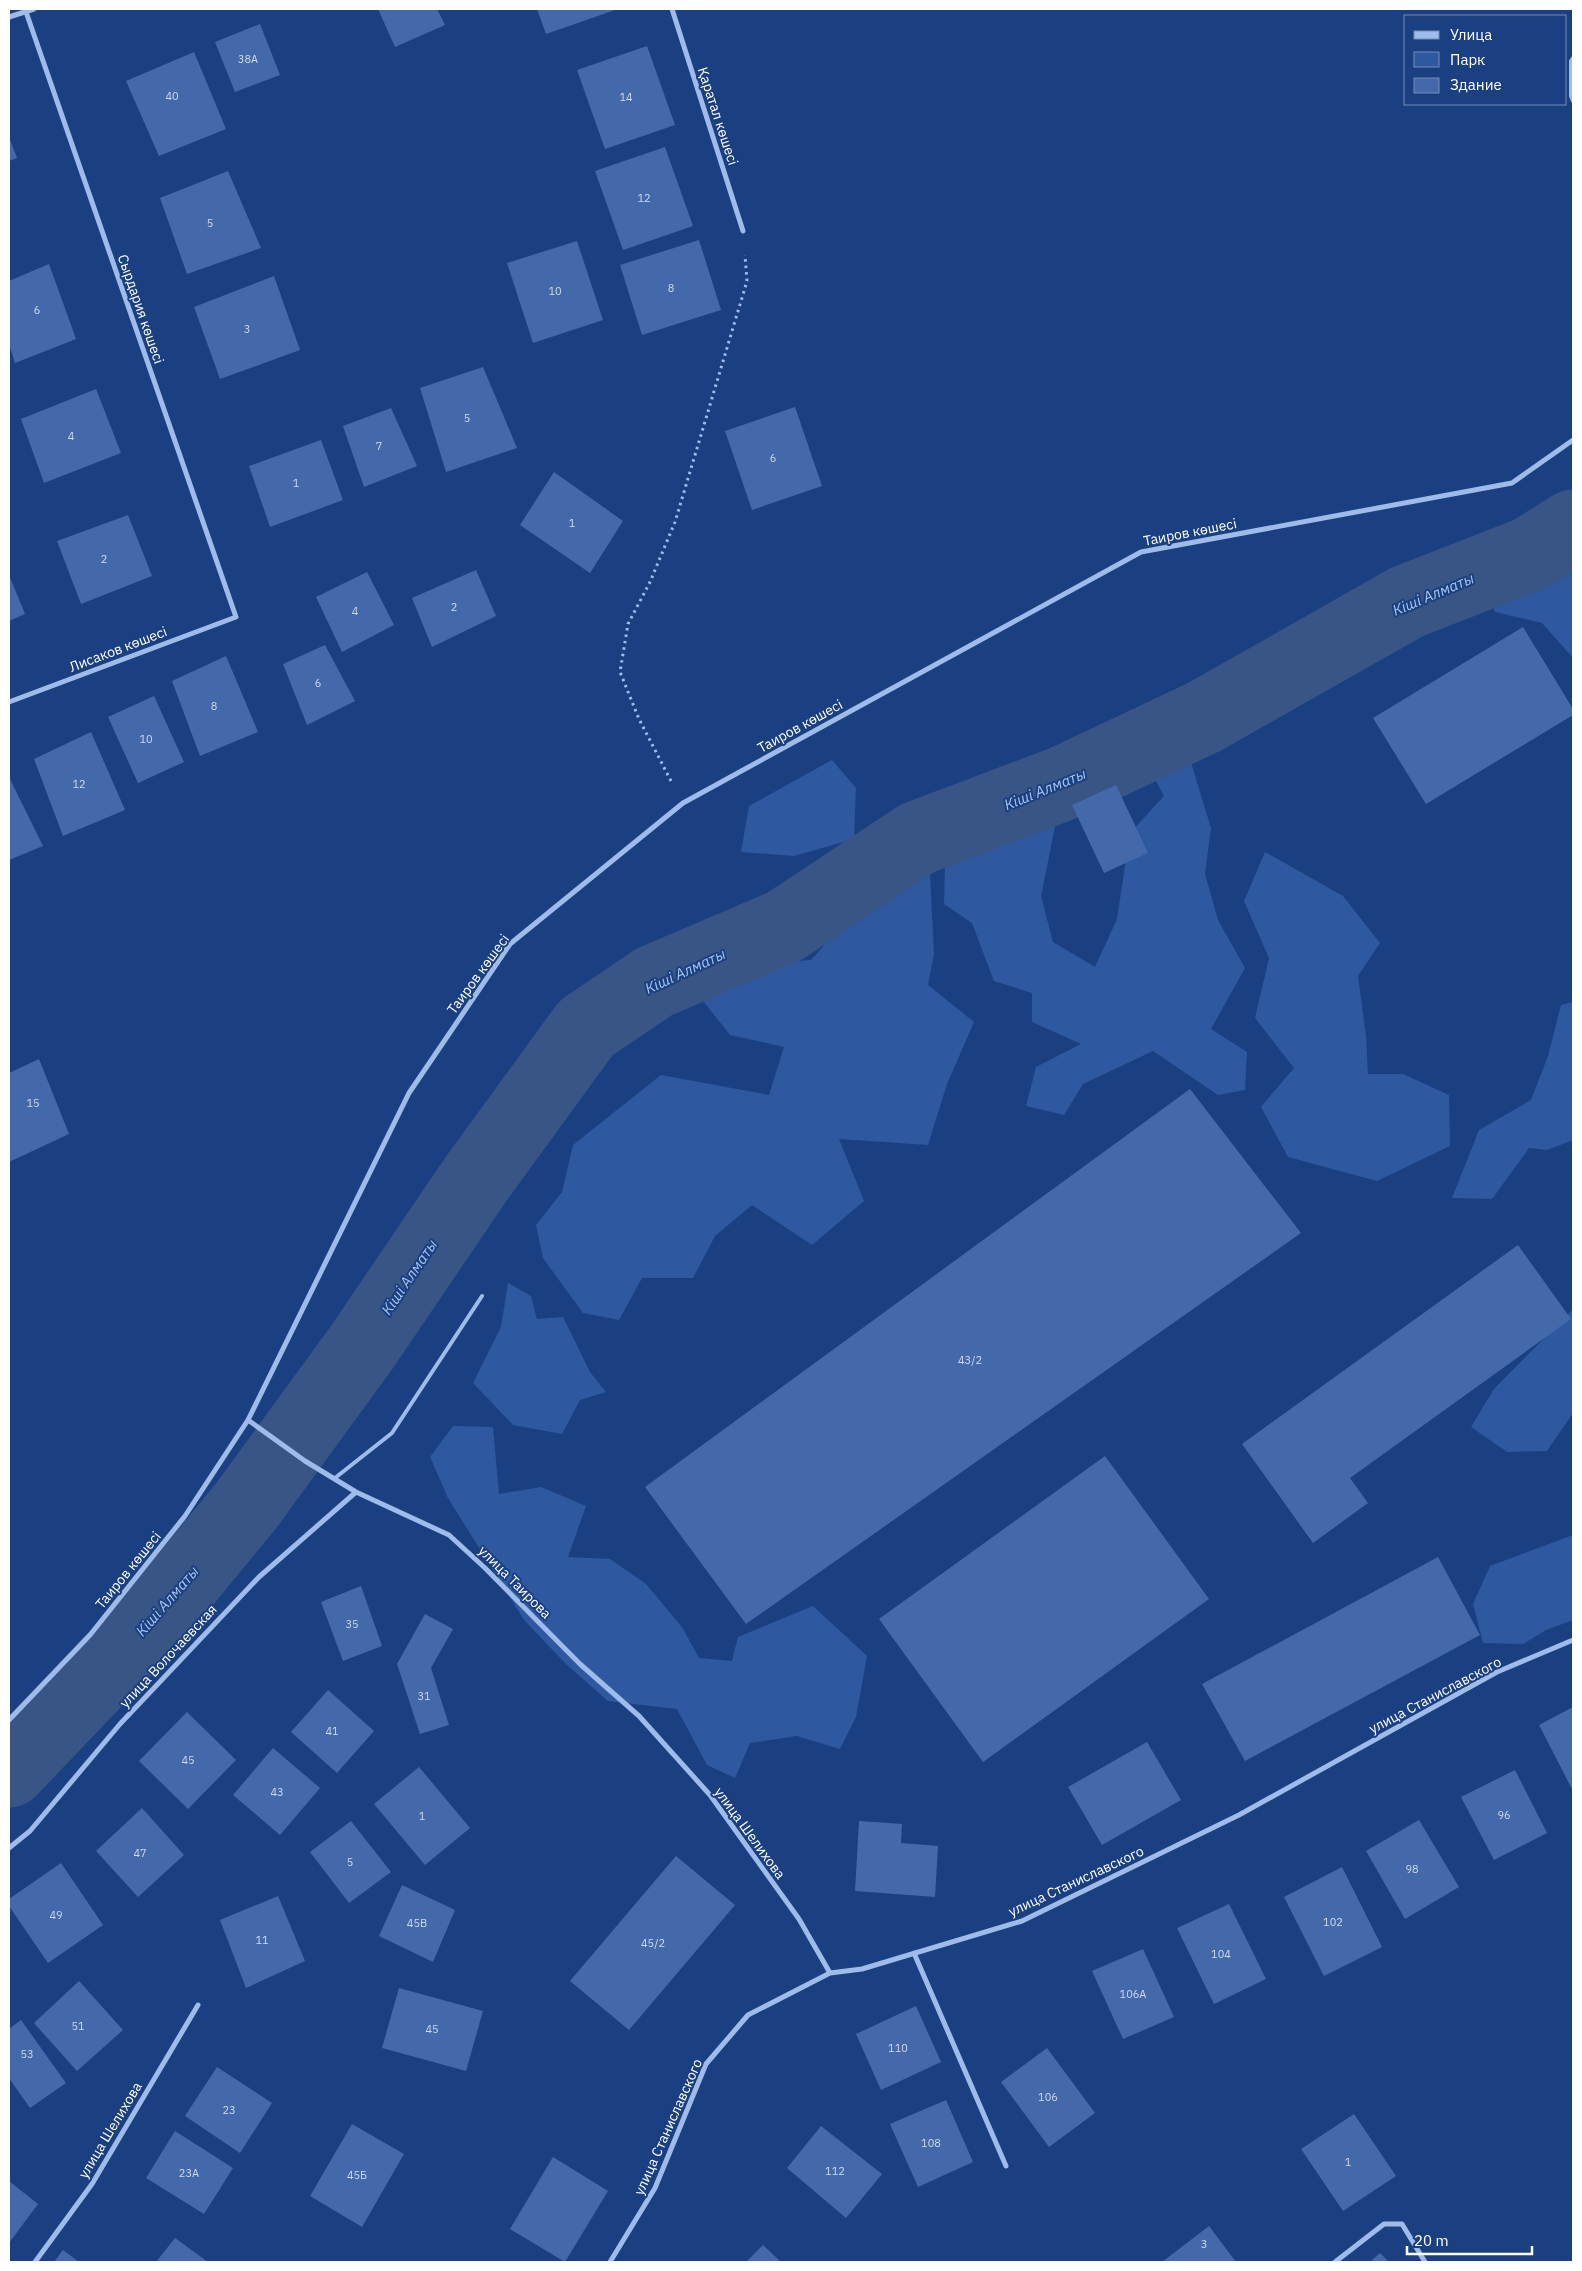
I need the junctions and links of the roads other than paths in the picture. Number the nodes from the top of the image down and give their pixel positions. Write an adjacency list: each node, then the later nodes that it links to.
1 (34, 9): 3 (street)
2 (672, 9): 7 (street, Қаратал көшесі)
3 (26, 10): 4 (street); 9 (street, Сырдария көшесі)
4 (9, 17)
5 (1573, 58): 6 (lane)
6 (1573, 101)
7 (743, 231)
8 (1573, 440): 12 (street, Таиров көшесі)
9 (236, 617): 10 (street, Лисаков көшесі)
10 (9, 702)
11 (482, 1296): 13 (lane)
12 (248, 1420): 13 (street, улица Таирова); 17 (street, Таиров көшесі)
13 (335, 1478): 14 (street, улица Таирова)
14 (356, 1492): 16 (street, улица Таирова); 18 (street, улица Волочаевская)
15 (1573, 1640): 19 (street, улица Станиславского)
16 (639, 1716): 20 (street, улица Шелихова)
17 (9, 1720)
18 (9, 1848)
19 (914, 1953): 20 (street, улица Станиславского); 22 (street)
20 (830, 1973): 24 (street, улица Станиславского)
21 (198, 2005): 23 (street, улица Шелихова)
22 (1006, 2166)
23 (35, 2262)
24 (610, 2262)
25 (1335, 2262): 26 (street)
26 (1425, 2262)

